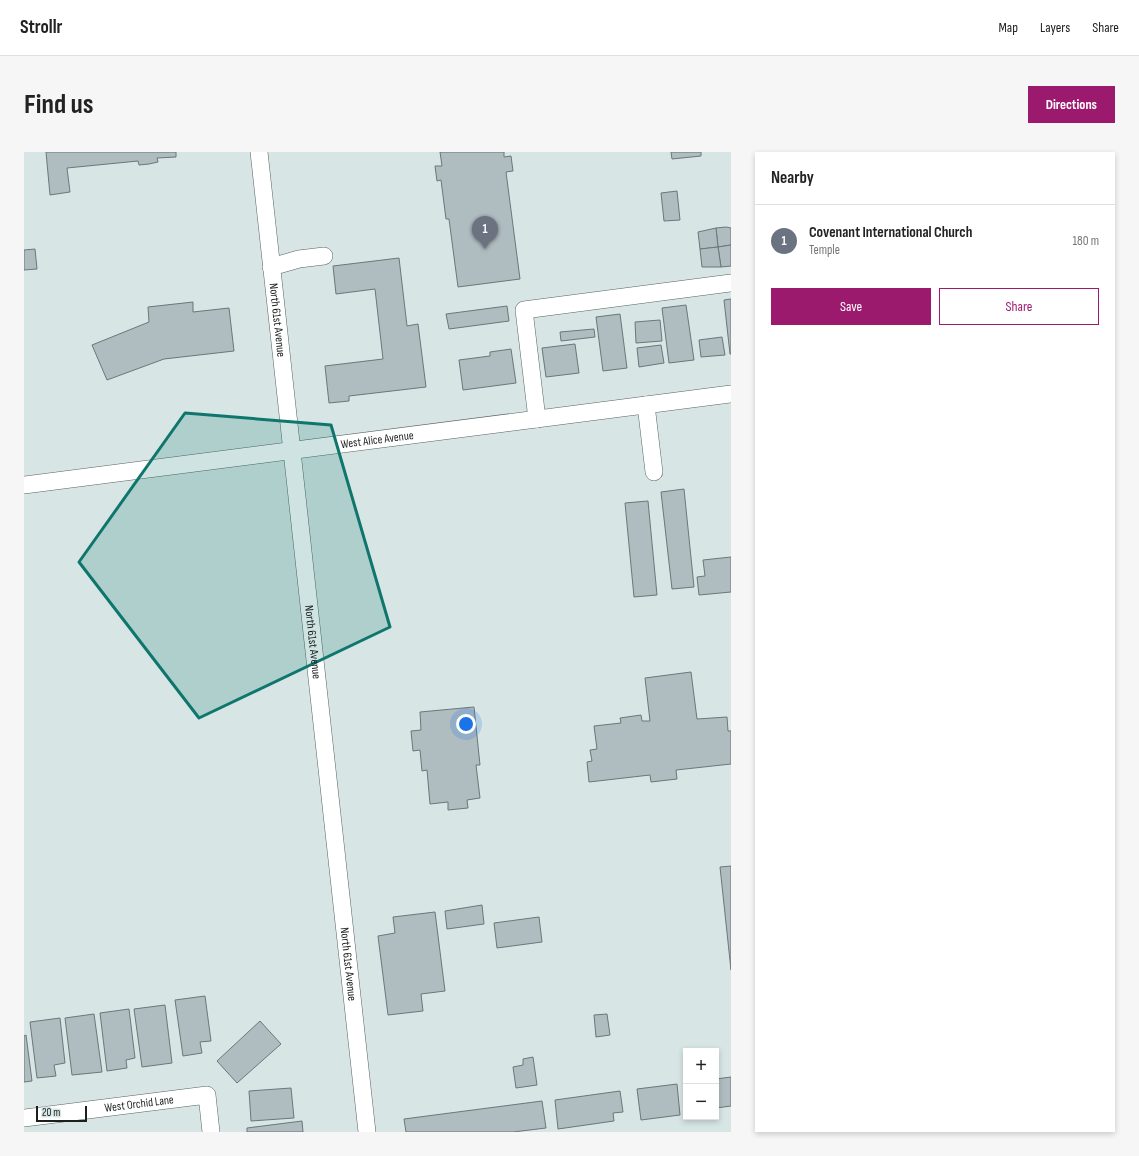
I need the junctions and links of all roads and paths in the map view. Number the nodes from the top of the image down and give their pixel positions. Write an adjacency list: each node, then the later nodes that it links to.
1 (259, 152): 3 (street, North 61st Avenue)
2 (324, 256): 3 (street)
3 (272, 268): 8 (street, North 61st Avenue)
4 (731, 283): 7 (street)
5 (731, 394): 6 (street, West Alice Avenue)
6 (646, 404): 7 (street, West Alice Avenue); 9 (street)
7 (537, 419): 8 (street, West Alice Avenue)
8 (291, 451): 10 (street, West Alice Avenue); 13 (street, North 61st Avenue)
9 (654, 472)
10 (24, 485)
11 (24, 1118): 12 (street, West Orchid Lane)
12 (211, 1132)
13 (366, 1132)

